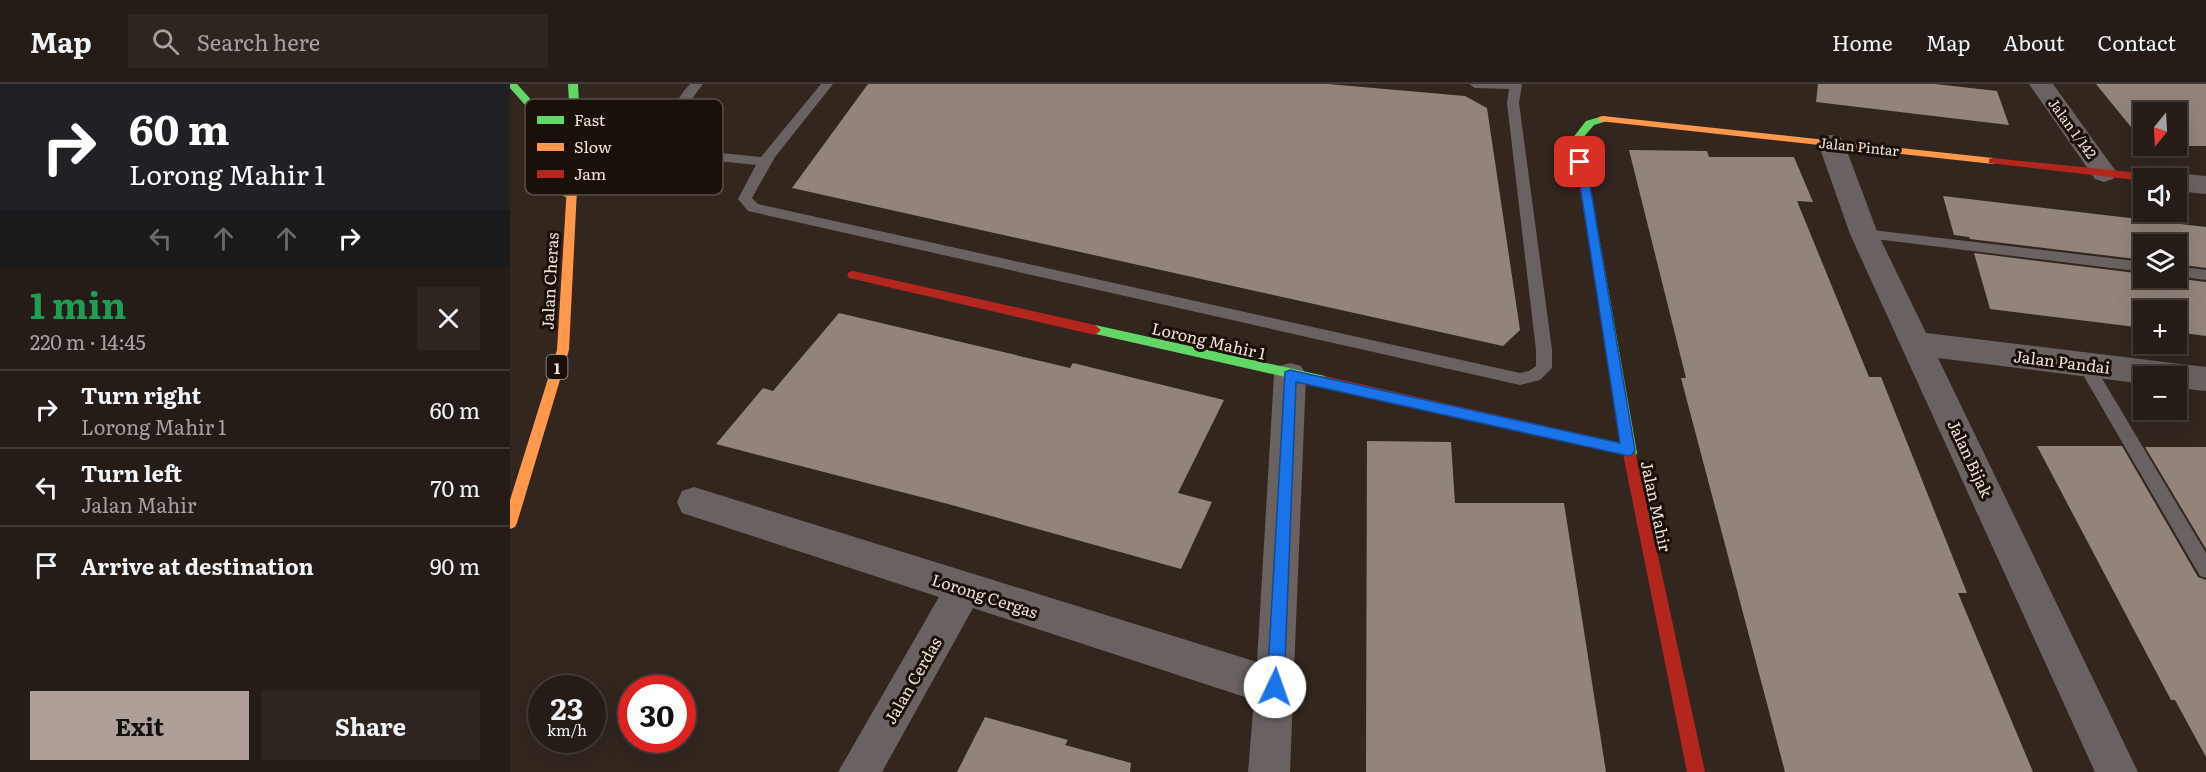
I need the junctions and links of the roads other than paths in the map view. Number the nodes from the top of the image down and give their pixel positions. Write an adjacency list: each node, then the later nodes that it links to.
1 (512, 84): 10 (main road, Jalan Cheras / 1)
2 (535, 84): 11 (main road)
3 (573, 84): 12 (main road)
4 (698, 84): 13 (lane)
5 (827, 84): 18 (lane)
6 (1474, 84): 8 (lane)
7 (2041, 84): 19 (street, Jalan 1/142)
8 (1492, 85): 9 (lane); 14 (lane)
9 (1516, 85): 14 (lane)
10 (525, 99)
11 (536, 99)
12 (574, 99)
13 (685, 99)
14 (1513, 103): 18 (lane)
15 (1576, 139): 16 (main road, Jalan Pintar); 35 (main road, Jalan Mahir)
16 (1831, 143): 19 (main road, Jalan Pintar); 26 (street, Jalan Bijak)
17 (723, 158): 18 (lane)
18 (765, 162)
19 (2104, 173): 20 (main road, Jalan Pintar)
20 (2133, 176)
21 (2187, 183): 22 (street)
22 (2206, 185)
23 (565, 195): 25 (main road, Jalan Cheras / 1)
24 (570, 195): 25 (main road)
25 (569, 206): 37 (main road, Jalan Cheras / 1)
26 (1864, 234): 27 (lane); 31 (street, Jalan Bijak)
27 (2133, 266)
28 (2187, 272): 30 (lane)
29 (853, 275): 33 (main road, Lorong Mahir 1)
30 (2206, 275)
31 (1918, 344): 32 (street, Jalan Pandai); 44 (street, Jalan Bijak)
32 (2085, 364): 34 (street, Jalan Pandai); 38 (lane)
33 (1290, 375): 35 (main road, Lorong Mahir 1); 40 (street)
34 (2206, 379)
35 (1629, 450): 43 (main road, Jalan Mahir)
36 (694, 502): 39 (street, Lorong Cergas)
37 (510, 523)
38 (2206, 570)
39 (964, 588): 40 (street, Lorong Cergas); 41 (street, Jalan Cerdas)
40 (1275, 687): 42 (street)
41 (859, 772)
42 (1269, 772)
43 (1696, 772)
44 (2117, 772)

